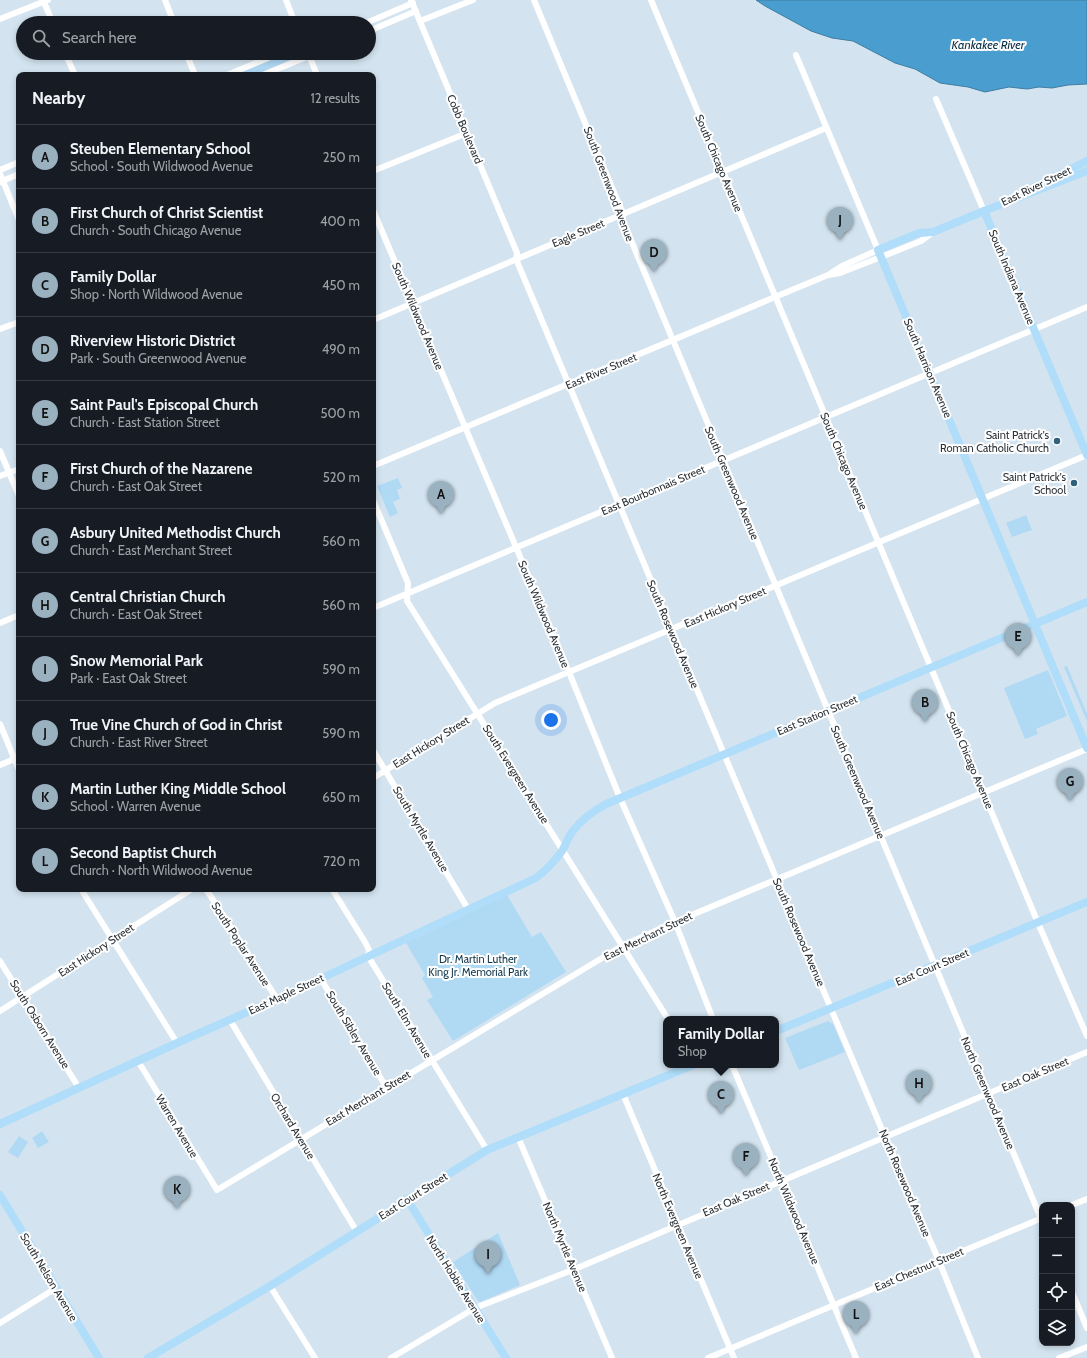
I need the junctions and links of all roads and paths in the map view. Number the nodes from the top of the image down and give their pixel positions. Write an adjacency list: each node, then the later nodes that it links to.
1 (165, 0): 10 (street)
2 (286, 0): 11 (street)
3 (473, 0): 14 (street)
4 (534, 0): 41 (street, South Greenwood Avenue)
5 (651, 0): 35 (street, South Chicago Avenue)
6 (45, 1): 9 (street); 13 (street)
7 (412, 2): 8 (street, Cobb Boulevard); 12 (street)
8 (416, 11): 14 (street, Cobb Boulevard); 15 (street)
9 (50, 16)
10 (171, 16)
11 (292, 16)
12 (376, 18)
13 (0, 19)
14 (420, 21): 29 (street, Cobb Boulevard)
15 (376, 28)
16 (796, 55): 28 (street, South Harrison Avenue)
17 (69, 60): 22 (street)
18 (189, 60): 23 (street)
19 (263, 60): 24 (street)
20 (296, 60): 25 (street)
21 (311, 60): 26 (street)
22 (74, 72)
23 (194, 72)
24 (234, 72)
25 (270, 72)
26 (316, 72)
27 (936, 100): 39 (street, South Indiana Avenue)
28 (826, 128): 35 (street, Eagle Street); 43 (street, South Harrison Avenue)
29 (467, 133): 33 (street); 44 (street, Cobb Boulevard)
30 (16, 163): 32 (street)
31 (1086, 164): 39 (main road, East River Street)
32 (0, 170)
33 (376, 170)
34 (1087, 171): 39 (main road, East River Street)
35 (723, 172): 41 (street, Eagle Street); 45 (street, South Chicago Avenue)
36 (0, 174): 38 (street)
37 (16, 175): 38 (street)
38 (1, 182): 40 (street)
39 (984, 211): 43 (main road, East River Street); 51 (main road, South Indiana Avenue)
40 (16, 214)
41 (623, 214): 44 (street, Eagle Street); 52 (street, South Greenwood Avenue)
42 (376, 217): 46 (street, South Wildwood Avenue)
43 (880, 254): 45 (street, East River Street); 53 (main road, South Harrison Avenue)
44 (516, 259): 46 (street, Eagle Street); 54 (street, South Rosewood Avenue)
45 (775, 296): 52 (street, East River Street); 55 (street, South Chicago Avenue)
46 (412, 303): 48 (street, Eagle Street); 56 (street, South Wildwood Avenue)
47 (1087, 307): 51 (street, East Bourbonnais Street)
48 (376, 319)
49 (16, 323): 50 (street)
50 (0, 329)
51 (1034, 330): 53 (street, East Bourbonnais Street); 58 (main road, South Indiana Avenue)
52 (673, 340): 54 (street, East River Street); 59 (street, South Greenwood Avenue)
53 (930, 374): 55 (street, East Bourbonnais Street); 65 (main road, South Harrison Avenue)
54 (568, 384): 56 (street, East River Street); 66 (street, South Rosewood Avenue)
55 (826, 417): 59 (street, East Bourbonnais Street); 68 (street, South Chicago Avenue)
56 (465, 428): 60 (street, East River Street); 69 (street, South Wildwood Avenue)
57 (0, 451): 62 (street)
58 (1087, 455): 65 (street, East Hickory Street)
59 (723, 461): 66 (street, East Bourbonnais Street); 70 (street, South Greenwood Avenue)
60 (376, 465)
61 (16, 470): 62 (street)
62 (9, 473): 63 (street); 64 (street)
63 (0, 476)
64 (16, 489)
65 (982, 499): 68 (street, East Hickory Street); 76 (main road, South Harrison Avenue)
66 (619, 505): 69 (street, East Bourbonnais Street); 77 (street, South Rosewood Avenue)
67 (376, 507): 71 (street, South Evergreen Avenue)
68 (878, 543): 70 (street, East Hickory Street); 78 (street, South Chicago Avenue)
69 (516, 548): 71 (street, East Bourbonnais Street); 79 (street, South Wildwood Avenue)
70 (775, 586): 77 (street, East Hickory Street); 80 (street, South Greenwood Avenue)
71 (407, 594): 73 (street, East Bourbonnais Street); 81 (street, South Evergreen Avenue)
72 (1087, 602): 76 (main road, East Station Street)
73 (376, 607)
74 (16, 616): 75 (street)
75 (0, 623)
76 (1035, 624): 78 (main road, East Station Street); 83 (main road, South Harrison Avenue)
77 (671, 629): 79 (street, East Hickory Street); 84 (street, South Rosewood Avenue)
78 (931, 667): 80 (main road, East Station Street); 91 (street, South Chicago Avenue)
79 (569, 672): 81 (street, East Hickory Street); 92 (street, South Wildwood Avenue)
80 (828, 711): 84 (main road, East Station Street); 93 (street, South Greenwood Avenue)
81 (477, 713): 89 (street, East Hickory Street); 94 (street, South Evergreen Avenue)
82 (0, 724): 86 (street)
83 (1087, 749): 91 (street, East Merchant Street)
84 (724, 754): 92 (main road, East Station Street); 95 (street, South Rosewood Avenue)
85 (376, 755): 89 (street, South Myrtle Avenue)
86 (16, 756)
87 (16, 758): 88 (street)
88 (0, 765)
89 (386, 770): 90 (street, East Hickory Street); 101 (street, South Myrtle Avenue)
90 (376, 776)
91 (983, 793): 93 (street, East Merchant Street); 103 (street, South Chicago Avenue)
92 (620, 798): 94 (main road, East Station Street); 102 (street, South Wildwood Avenue)
93 (880, 836): 95 (street, East Merchant Street); 108 (street, South Greenwood Avenue)
94 (563, 850): 101 (main road, East Maple Street); 105 (street, South Evergreen Avenue)
95 (777, 879): 102 (street, East Merchant Street); 112 (street, South Rosewood Avenue)
96 (83, 892): 104 (street)
97 (187, 892): 104 (street, East Hickory Street)
98 (208, 892): 111 (street, South Poplar Avenue)
99 (334, 892): 106 (street, South Elm Avenue)
100 (1087, 902): 103 (main road, East Court Street)
101 (468, 909): 106 (main road, East Maple Street)
102 (675, 922): 105 (street, East Merchant Street); 115 (street, South Wildwood Avenue)
103 (1038, 923): 108 (main road, East Court Street); 118 (street, South Chicago Avenue)
104 (112, 939): 110 (street, East Hickory Street); 119 (street)
105 (622, 946): 114 (street, South Evergreen Avenue); 121 (street, East Merchant Street)
106 (368, 956): 109 (main road, East Maple Street); 121 (street, South Elm Avenue)
107 (0, 961): 110 (street, South Osborn Avenue)
108 (935, 966): 112 (main road, East Court Street); 128 (street, North Greenwood Avenue)
109 (321, 979): 111 (main road, East Maple Street); 125 (street, South Sibley Avenue)
110 (23, 997): 113 (street, East Hickory Street); 126 (street, South Osborn Avenue)
111 (277, 999): 116 (main road, East Maple Street)
112 (831, 1008): 117 (main road, East Court Street); 131 (street, North Rosewood Avenue)
113 (0, 1010)
114 (666, 1016)
115 (712, 1016)
116 (230, 1020): 119 (main road, East Maple Street); 132 (street, Orchard Avenue)
117 (779, 1030)
118 (1087, 1036)
119 (177, 1043): 122 (main road, East Maple Street)
120 (1087, 1052): 128 (street, East Oak Street)
121 (432, 1060): 125 (street, East Merchant Street); 133 (street, South Elm Avenue)
122 (138, 1061): 126 (main road, East Maple Street); 135 (street, Warren Avenue)
123 (686, 1068): 127 (main road, East Court Street)
124 (733, 1068): 134 (street, North Wildwood Avenue)
125 (386, 1087): 132 (street, East Merchant Street)
126 (79, 1088): 129 (main road, East Maple Street)
127 (623, 1094): 130 (main road, East Court Street); 142 (street, North Evergreen Avenue)
128 (989, 1094): 131 (street, East Oak Street); 140 (street, North Greenwood Avenue)
129 (0, 1124)
130 (518, 1137): 133 (main road, East Court Street); 145 (street, North Myrtle Avenue)
131 (885, 1137): 134 (street, East Oak Street); 144 (street, North Rosewood Avenue)
132 (301, 1139): 135 (street, East Merchant Street); 143 (street, Orchard Avenue)
133 (486, 1150): 137 (main road, East Court Street)
134 (781, 1180): 142 (street, East Oak Street); 149 (street, North Wildwood Avenue)
135 (216, 1190)
136 (0, 1195): 147 (main road, South Nelson Avenue)
137 (407, 1199): 143 (main road, East Court Street); 150 (main road, North Hobbie Avenue)
138 (1087, 1199): 139 (street)
139 (1075, 1204)
140 (1039, 1212)
141 (1039, 1220): 144 (street, East Chestnut Street)
142 (678, 1224): 145 (street, East Oak Street); 154 (street, North Evergreen Avenue)
143 (357, 1232): 146 (main road, East Court Street)
144 (939, 1261): 149 (street, East Chestnut Street); 164 (street, North Rosewood Avenue)
145 (575, 1269): 150 (street, East Oak Street); 160 (street, North Myrtle Avenue)
146 (270, 1286): 156 (main road, East Court Street); 157 (street)
147 (56, 1288): 151 (street); 155 (main road, South Nelson Avenue)
148 (1075, 1299): 152 (street)
149 (833, 1305): 154 (street, East Chestnut Street); 163 (street, North Wildwood Avenue)
150 (475, 1308): 158 (street, East Oak Street); 159 (main road, North Hobbie Avenue)
151 (0, 1323)
152 (1087, 1328)
153 (1087, 1346): 165 (street)
154 (730, 1349): 161 (street, East Chestnut Street); 162 (street, North Evergreen Avenue)
155 (99, 1358)
156 (148, 1358)
157 (315, 1358)
158 (391, 1358)
159 (506, 1358)
160 (612, 1358)
161 (708, 1358)
162 (734, 1358)
163 (856, 1358)
164 (978, 1358)
165 (1059, 1358)

